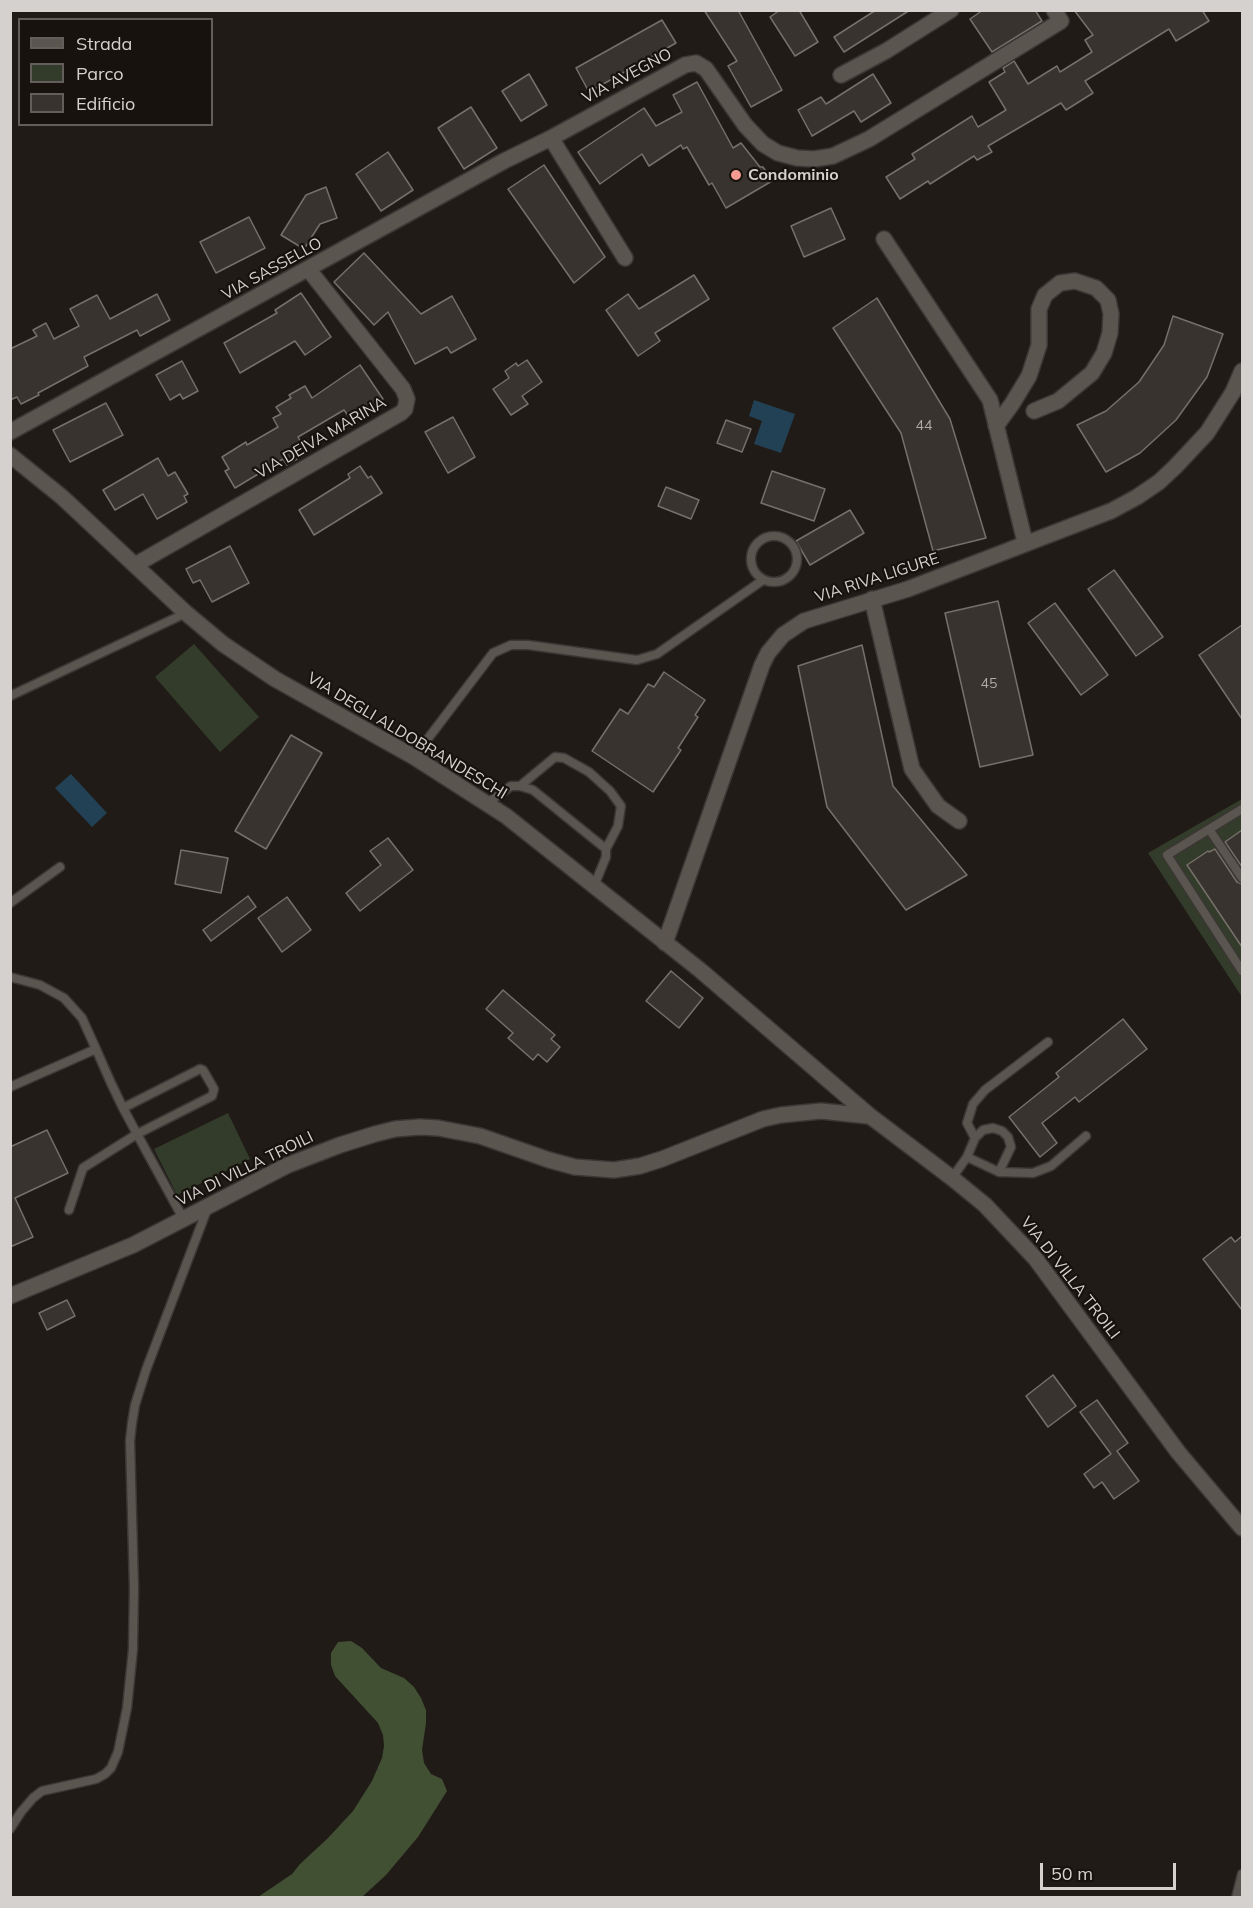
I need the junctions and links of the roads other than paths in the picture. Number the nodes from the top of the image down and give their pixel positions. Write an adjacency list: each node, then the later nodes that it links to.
1 (951, 10): 3 (street)
2 (1054, 10): 4 (street, VIA AVEGNO)
3 (841, 75)
4 (551, 138): 6 (street); 7 (street, VIA SASSELLO)
5 (884, 239): 10 (street)
6 (626, 258)
7 (309, 270): 11 (street, VIA SASSELLO); 14 (street, VIA DEIVA MARINA)
8 (1242, 371): 13 (street, VIA RIVA LIGURE)
9 (1034, 411): 10 (street)
10 (996, 426): 13 (street)
11 (10, 432)
12 (10, 455): 14 (street, VIA DEGLI ALDOBRANDESCHI)
13 (1025, 542): 16 (street, VIA RIVA LIGURE)
14 (135, 565): 17 (street, VIA DEGLI ALDOBRANDESCHI)
15 (763, 580): 15 (lane); 19 (lane)
16 (872, 599): 23 (street); 30 (street, VIA RIVA LIGURE)
17 (186, 613): 18 (lane); 19 (street, VIA DEGLI ALDOBRANDESCHI)
18 (10, 696)
19 (414, 757): 21 (street, VIA DEGLI ALDOBRANDESCHI)
20 (520, 786): 21 (lane); 25 (lane); 25 (lane)
21 (486, 804): 28 (street, VIA DEGLI ALDOBRANDESCHI)
22 (1242, 809): 24 (lane)
23 (959, 821)
24 (1209, 828): 27 (lane); 31 (lane)
25 (606, 849): 28 (lane)
26 (60, 867): 29 (lane)
27 (1242, 878)
28 (594, 886): 30 (street, VIA DEGLI ALDOBRANDESCHI)
29 (10, 903)
30 (665, 943): 37 (street, VIA DEGLI ALDOBRANDESCHI)
31 (1242, 971)
32 (10, 977): 34 (lane)
33 (1048, 1042): 40 (lane)
34 (96, 1049): 35 (lane); 36 (lane)
35 (10, 1088)
36 (123, 1108): 38 (lane); 38 (lane)
37 (870, 1116): 43 (street, VIA DI VILLA TROILI); 44 (street, VIA DI VILLA TROILI)
38 (137, 1134): 45 (lane); 46 (lane)
39 (1086, 1136): 42 (lane)
40 (975, 1138): 41 (lane); 42 (lane)
41 (967, 1157): 42 (lane); 43 (lane)
42 (999, 1172)
43 (952, 1178): 48 (street, VIA DI VILLA TROILI)
44 (208, 1207): 46 (street, VIA DI VILLA TROILI); 49 (lane)
45 (69, 1210)
46 (184, 1220): 47 (street, VIA DI VILLA TROILI)
47 (10, 1296)
48 (1242, 1528)
49 (10, 1829)
50 (1242, 1874): 51 (lane)
51 (1236, 1898)

